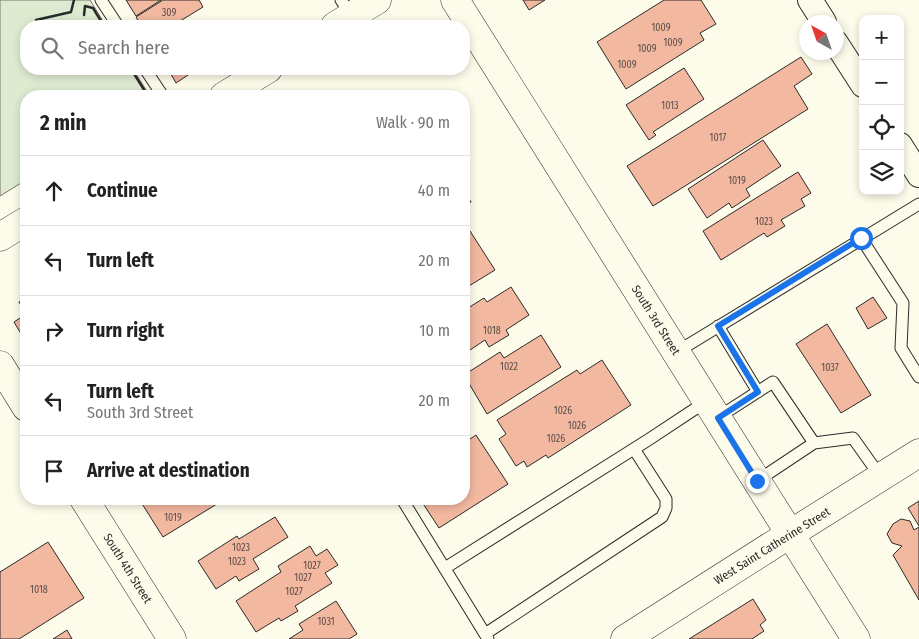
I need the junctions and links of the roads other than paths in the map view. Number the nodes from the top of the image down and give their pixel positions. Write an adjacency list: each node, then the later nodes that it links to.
1 (101, 0): 7 (lane)
2 (377, 0): 5 (main road)
3 (455, 0): 8 (main road, South 3rd Street)
4 (810, 0): 6 (street)
5 (343, 14)
6 (820, 15)
7 (114, 20)
8 (467, 20)
9 (470, 24): 23 (main road, South 3rd Street)
10 (844, 55): 13 (street)
11 (149, 75): 14 (lane)
12 (258, 75): 15 (main road)
13 (859, 79)
14 (159, 90)
15 (234, 90)
16 (903, 150): 17 (street)
17 (919, 175)
18 (919, 204): 21 (lane)
19 (20, 225): 20 (main road)
20 (0, 237)
21 (861, 238): 22 (lane); 25 (lane)
22 (718, 326): 23 (lane); 26 (lane)
23 (675, 353): 28 (main road, South 3rd Street)
24 (0, 365): 27 (main road)
25 (919, 377)
26 (758, 392): 28 (lane); 29 (lane)
27 (20, 397)
28 (712, 410): 30 (lane); 33 (main road, South 3rd Street)
29 (814, 444): 32 (lane); 33 (lane)
30 (634, 449): 37 (lane); 38 (lane)
31 (919, 453): 32 (main road, West Saint Catherine Street)
32 (880, 476): 36 (main road, West Saint Catherine Street)
33 (757, 481): 36 (main road, South 3rd Street)
34 (88, 505): 39 (main road, South 4th Street)
35 (406, 505): 37 (lane)
36 (790, 534): 40 (main road, West Saint Catherine Street); 41 (main road, South 3rd Street)
37 (445, 568): 38 (lane)
38 (487, 636)
39 (172, 639)
40 (625, 639)
41 (856, 639)

